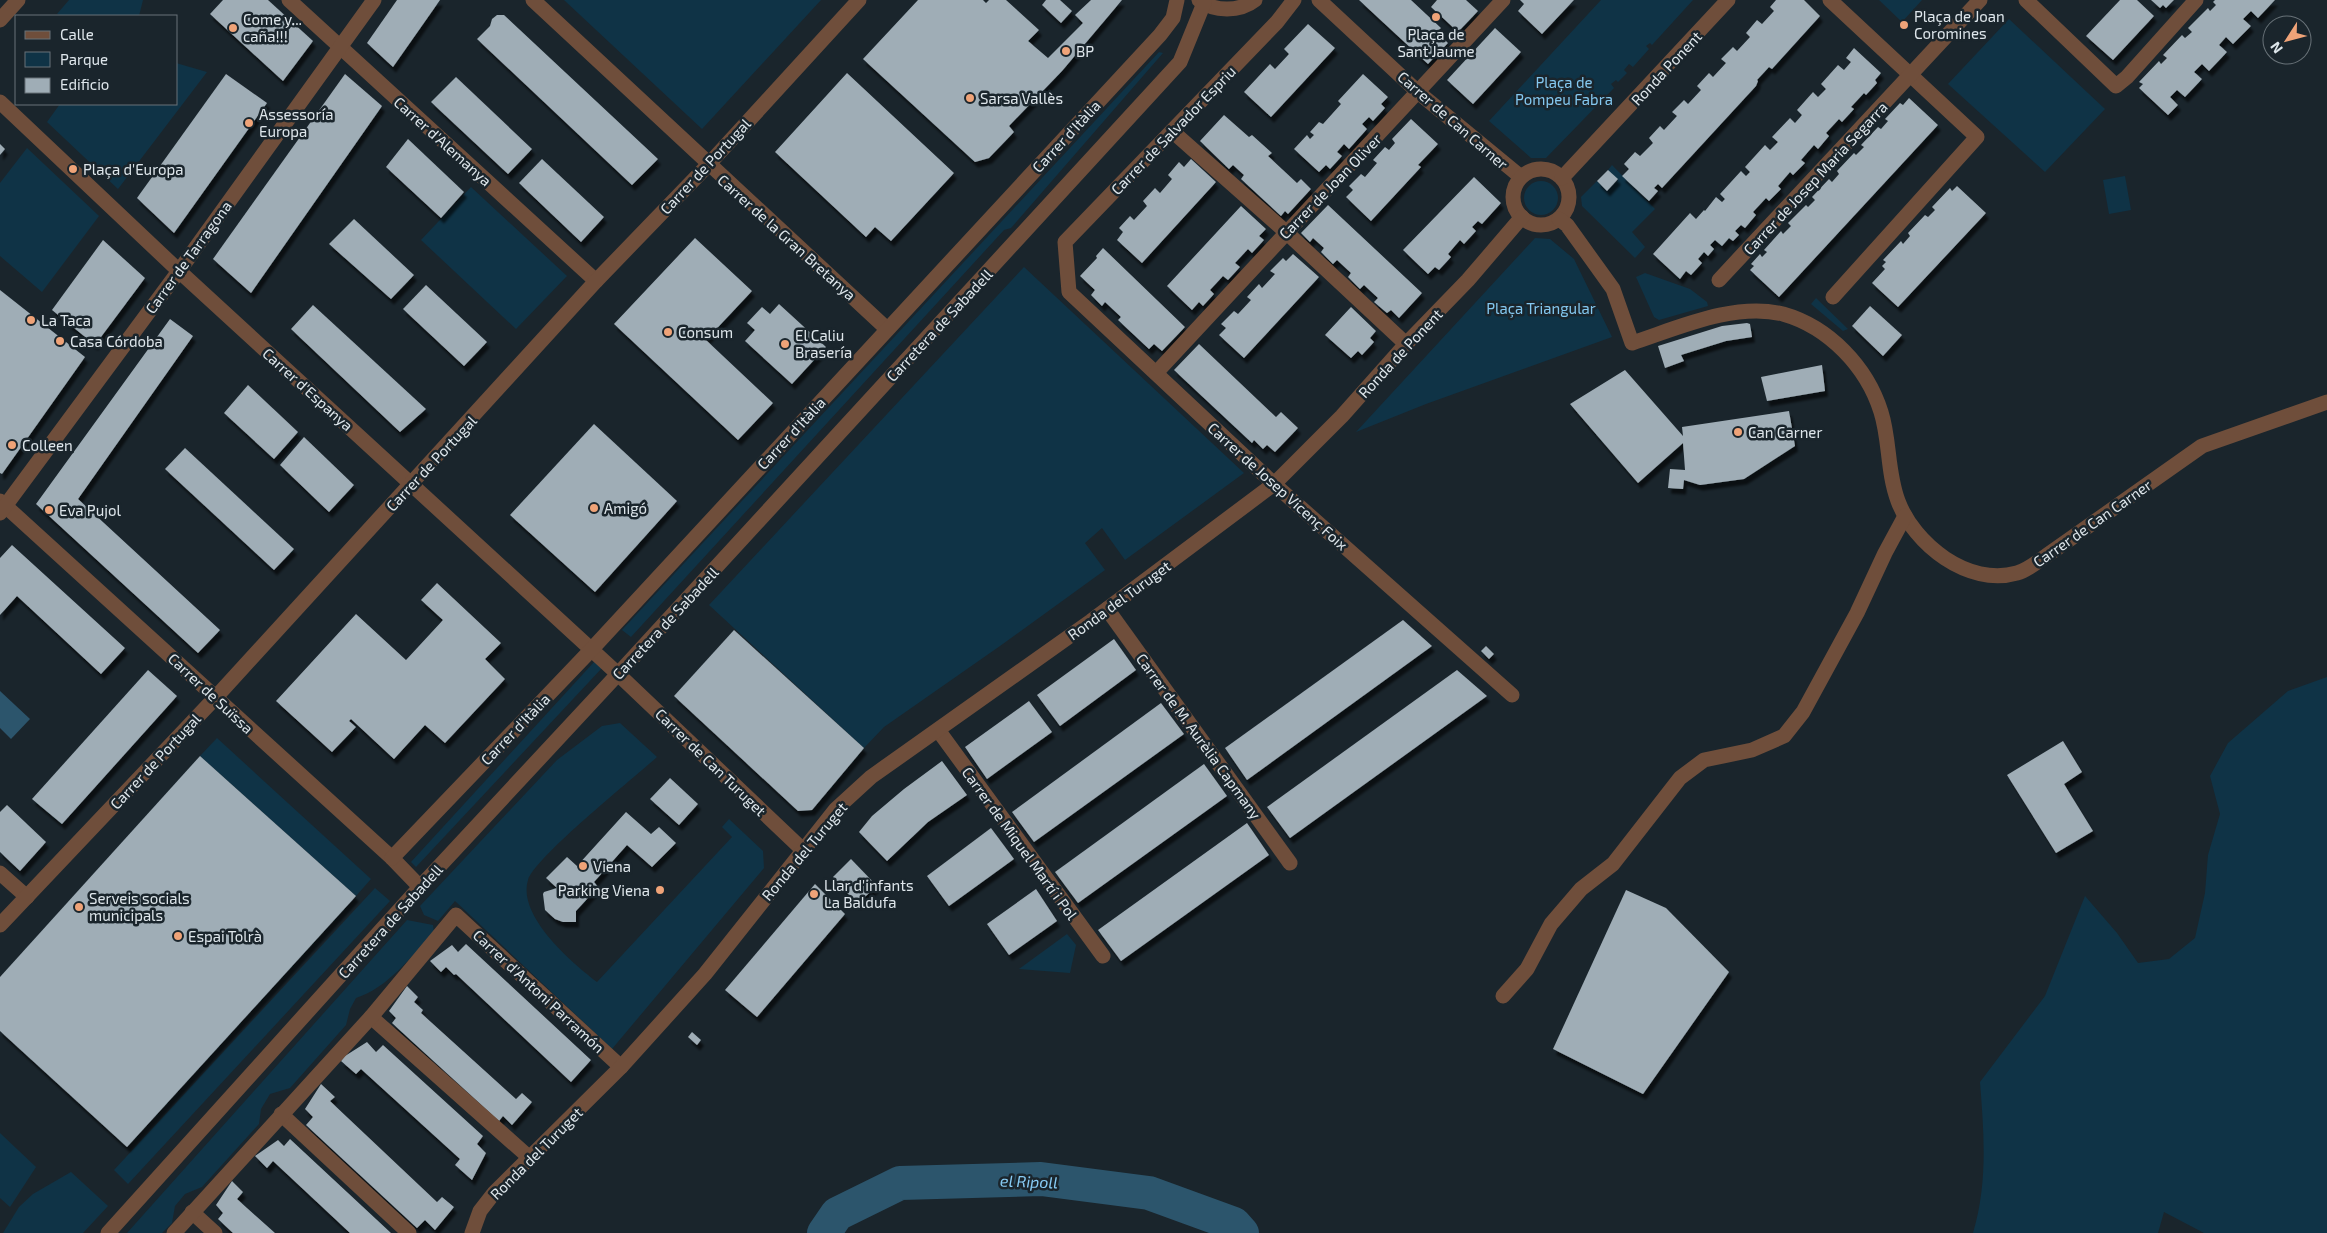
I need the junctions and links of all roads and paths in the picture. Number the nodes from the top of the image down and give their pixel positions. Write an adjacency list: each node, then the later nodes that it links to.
1 (18, 0): 17 (street)
2 (289, 0): 18 (street, Carrer d'Alemanya)
3 (374, 0): 18 (street, Carrer de Tarragona)
4 (533, 0): 23 (street, Carrer de la Gran Bretanya)
5 (859, 0): 23 (street, Carrer de Portugal)
6 (1177, 0): 34 (street, Carrer d'Itàlia)
7 (1255, 0): 16 (street)
8 (1294, 0): 22 (street, Carrer de Salvador Espriu)
9 (1319, 0): 20 (street, Carrer de Can Carner)
10 (1503, 0): 20 (street, Carrer de Joan Oliver)
11 (1728, 0): 25 (street, Ronda Ponent)
12 (1830, 0): 19 (street)
13 (1980, 0): 19 (street, Carrer de Josep Maria Segarra)
14 (2026, 0): 15 (street)
15 (2196, 0)
16 (1201, 2): 44 (street, Carretera de Sabadell)
17 (0, 20)
18 (340, 47): 30 (street, Carrer de Tarragona); 32 (street, Carrer d'Alemanya)
19 (1911, 76): 31 (street, Carrer de Josep Maria Segarra); 33 (street)
20 (1419, 93): 24 (street, Carrer de Can Carner); 28 (street, Carrer de Joan Oliver)
21 (0, 102): 30 (street, Carrer d'Espanya)
22 (1172, 131): 28 (street); 29 (street, Carrer de Salvador Espriu)
23 (708, 165): 32 (street, Carrer de Portugal); 34 (street, Carrer de la Gran Bretanya)
24 (1521, 178): 25 (street); 26 (street)
25 (1562, 178): 27 (street)
26 (1522, 217): 27 (street); 35 (street, Ronda de Ponent)
27 (1558, 219): 41 (street, Carrer de Can Carner)
28 (1286, 232): 35 (street); 36 (street, Carrer de Joan Oliver)
29 (1066, 265): 36 (street, Carrer de Josep Vicenç Foix)
30 (179, 271): 38 (street, Carrer d'Espanya); 40 (street, Carrer de Tarragona)
31 (1719, 280)
32 (596, 281): 38 (street, Carrer de Portugal)
33 (1833, 297)
34 (887, 329): 43 (street, Carrer d'Itàlia)
35 (1406, 344): 39 (street, Ronda de Ponent)
36 (1156, 373): 39 (street, Carrer de Josep Vicenç Foix)
37 (2327, 402): 41 (street, Carrer de Can Carner)
38 (412, 484): 43 (street, Carrer d'Espanya); 46 (street, Carrer de Portugal)
39 (1274, 484): 42 (street, Ronda del Turuget); 45 (street, Carrer de Josep Vicenç Foix)
40 (2, 507): 46 (street, Carrer de Suïssa)
41 (1905, 516): 56 (street)
42 (1107, 609): 47 (street, Ronda del Turuget); 50 (street, Carrer de M. Aurèlia Capmany)
43 (591, 650): 44 (street, Carrer d'Espanya); 49 (street, Carrer d'Itàlia)
44 (618, 674): 48 (street, Carrer de Can Turuget); 52 (street, Carretera de Sabadell)
45 (1512, 695)
46 (216, 697): 49 (street, Carrer de Suïssa); 53 (street, Carrer de Portugal)
47 (938, 730): 48 (street, Ronda del Turuget); 55 (street, Carrer de Miquel Martí i Pol)
48 (804, 851): 58 (street, Ronda del Turuget)
49 (392, 858): 52 (street, Carrer de Suïssa)
50 (1290, 863)
51 (0, 873): 53 (street)
52 (420, 887): 62 (street, Carretera de Sabadell)
53 (27, 897): 54 (street, Carrer de Portugal)
54 (0, 925)
55 (1103, 956)
56 (1503, 996)
57 (371, 1017): 58 (street, Carrer d'Antoni Parramón); 59 (street); 60 (street)
58 (621, 1067): 60 (street, Ronda del Turuget)
59 (281, 1114): 61 (street); 65 (street)
60 (531, 1158): 66 (street, Ronda del Turuget)
61 (192, 1212): 63 (street); 64 (street)
62 (108, 1233)
63 (174, 1233)
64 (215, 1233)
65 (409, 1233)
66 (472, 1233)

